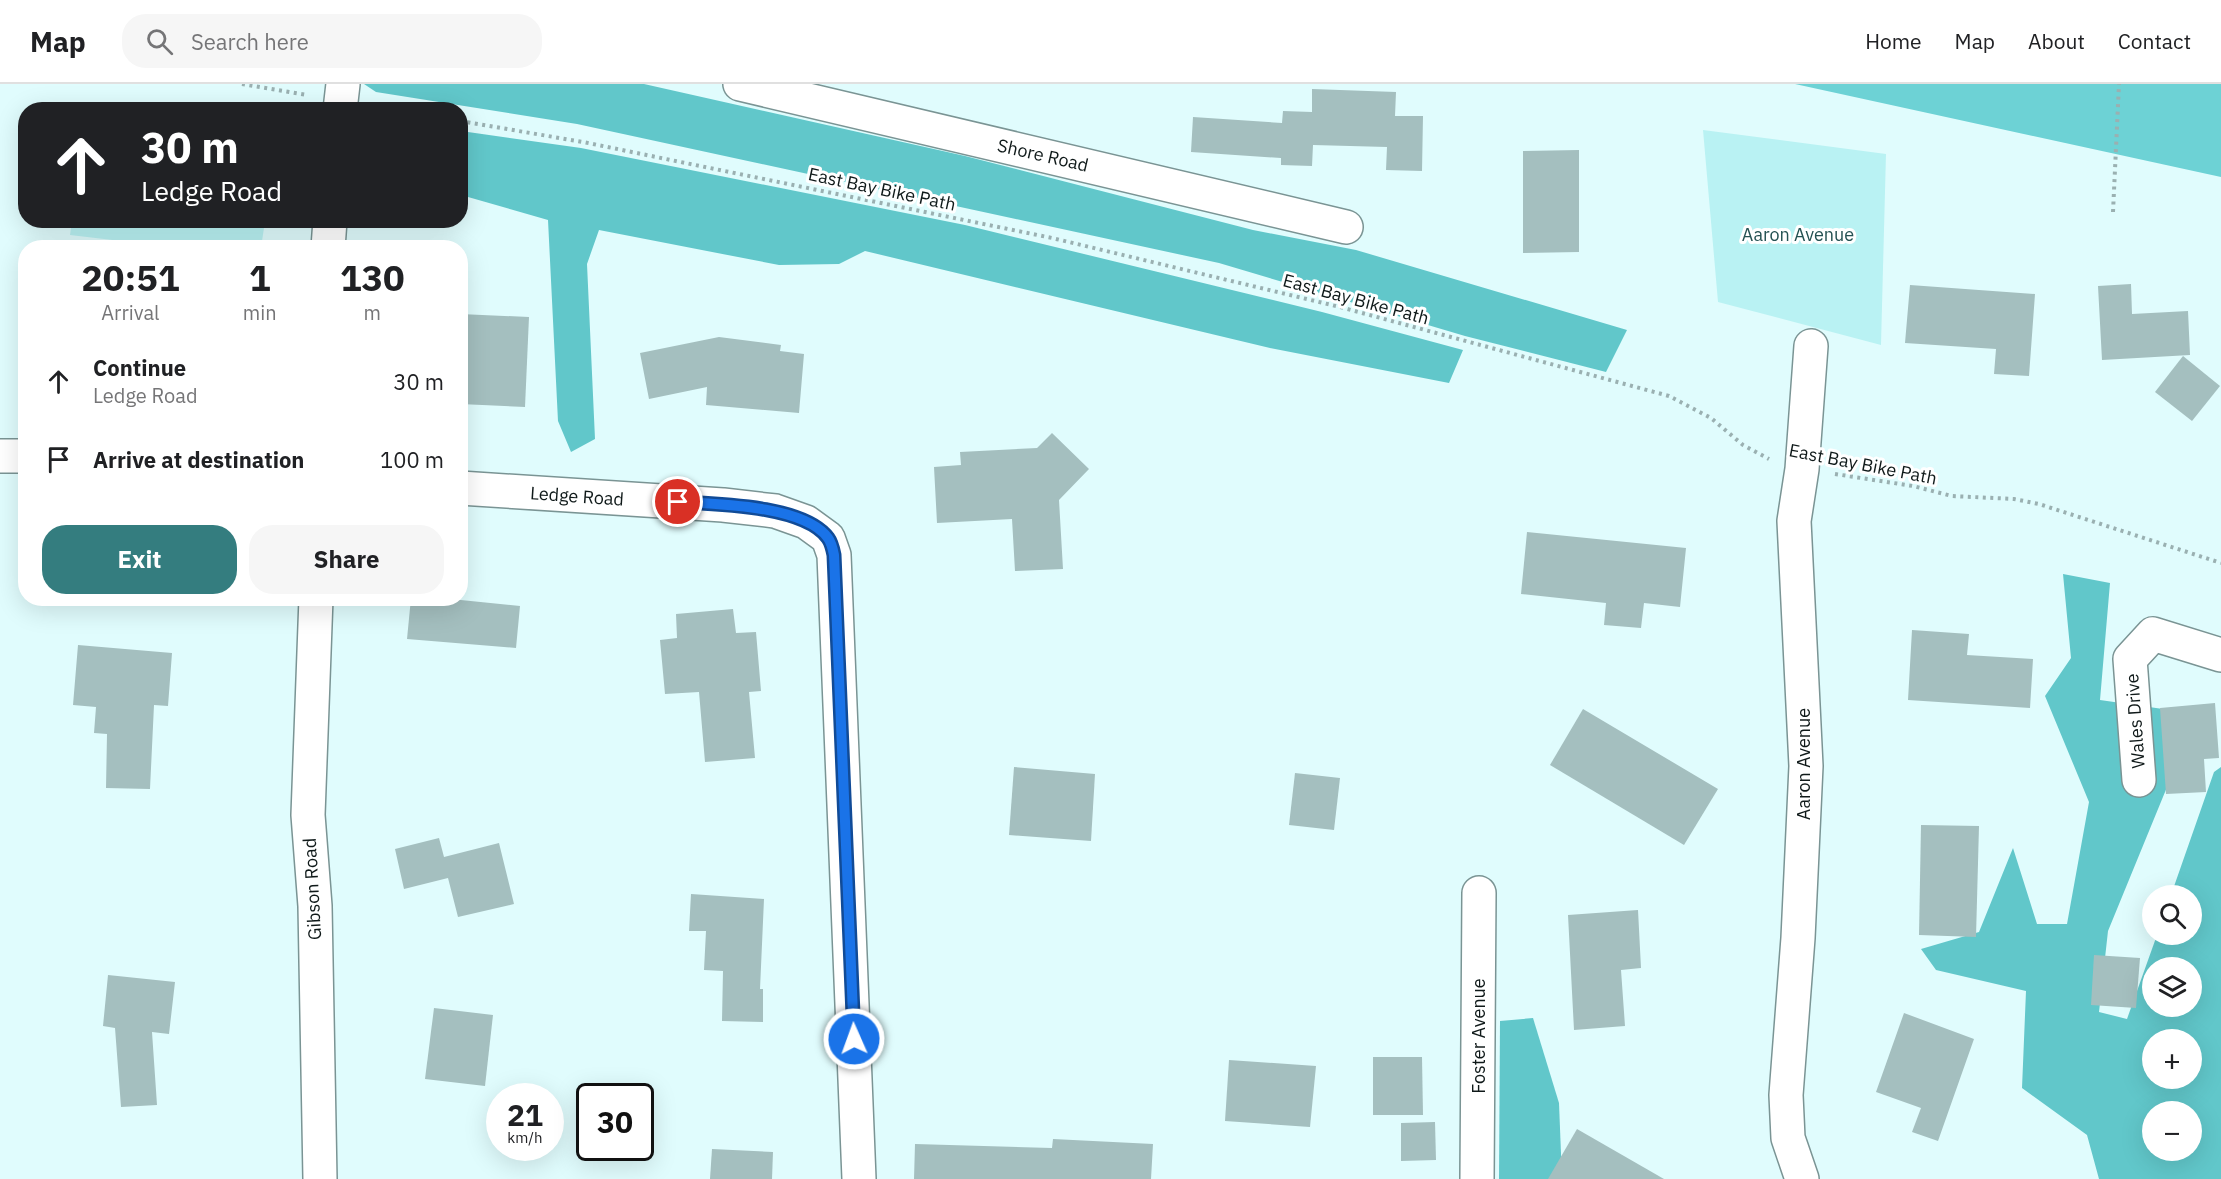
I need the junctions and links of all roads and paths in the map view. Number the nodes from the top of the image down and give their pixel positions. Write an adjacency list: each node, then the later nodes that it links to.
1 (343, 84): 4 (street)
2 (740, 84): 7 (street, Shore Road)
3 (2119, 84): 6 (path)
4 (341, 102)
5 (468, 122): 11 (path, East Bay Bike Path)
6 (2112, 212)
7 (1346, 226)
8 (1811, 346): 11 (street, Aaron Avenue)
9 (0, 456): 10 (street)
10 (18, 456)
11 (1802, 469): 13 (path, East Bay Bike Path); 21 (street, Aaron Avenue)
12 (468, 489): 19 (street, Ledge Road)
13 (2221, 563)
14 (316, 606): 18 (street, Gibson Road)
15 (2221, 655): 16 (street, Wales Drive)
16 (2139, 780)
17 (1479, 893): 20 (street, Foster Avenue)
18 (320, 1179)
19 (859, 1179)
20 (1477, 1179)
21 (1802, 1179)

